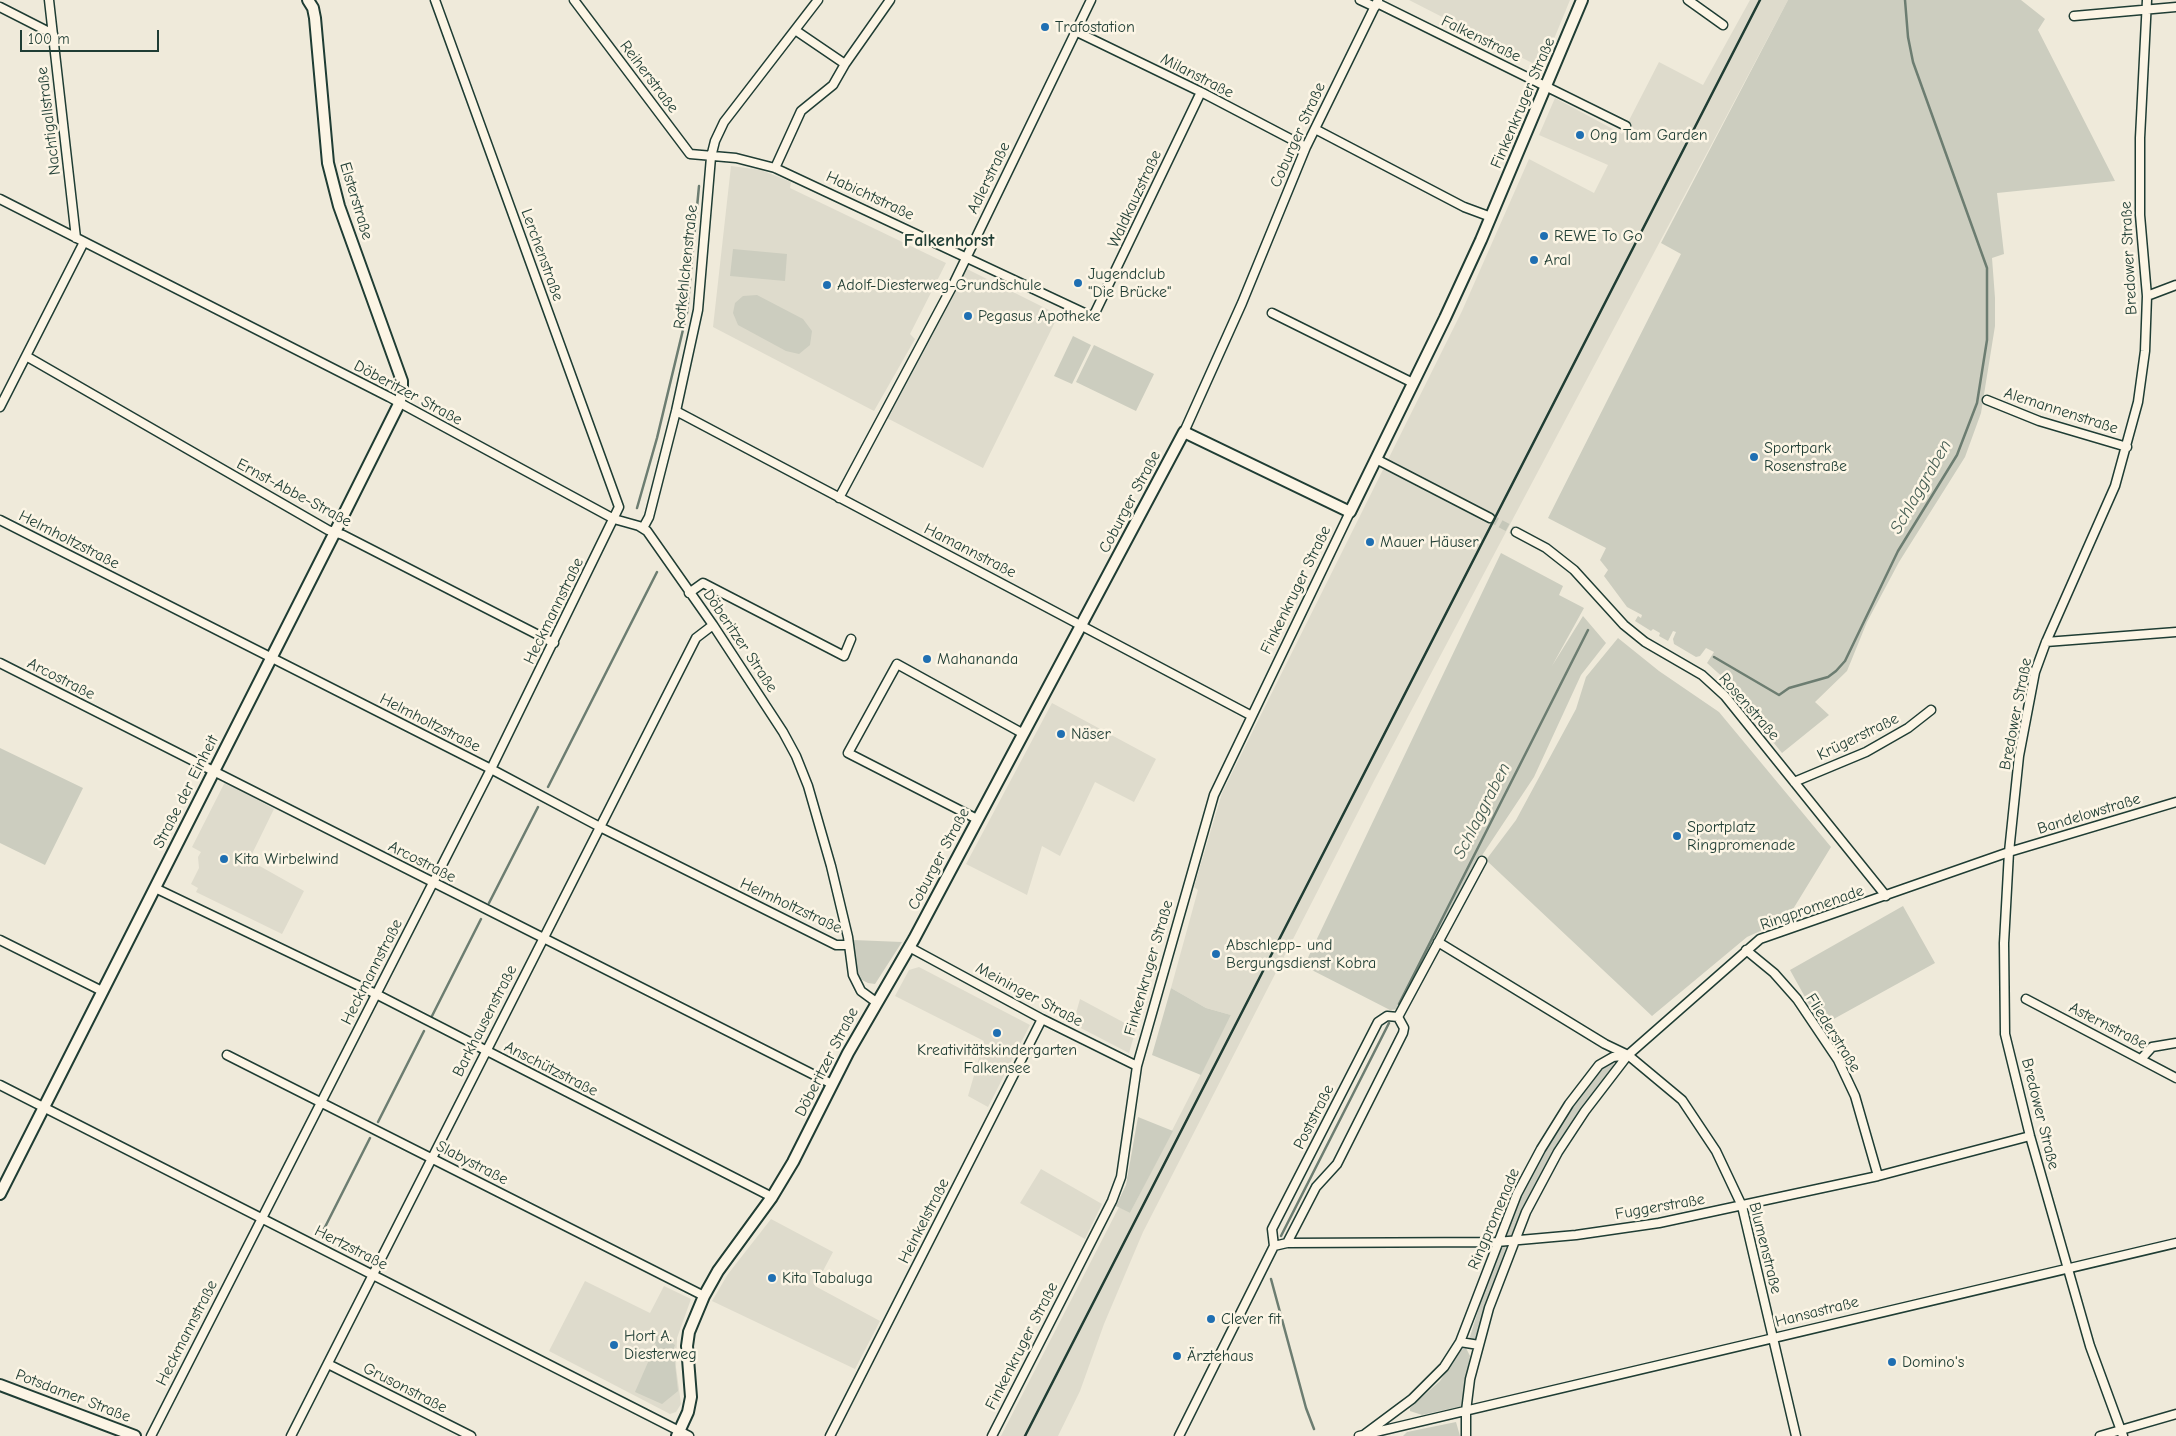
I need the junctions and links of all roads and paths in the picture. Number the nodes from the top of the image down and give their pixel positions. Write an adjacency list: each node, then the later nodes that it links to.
1 (49, 0): 20 (street, Nachtigallstraße)
2 (308, 0): 41 (street, Elsterstraße)
3 (435, 0): 50 (street, Lerchenstraße)
4 (574, 0): 27 (street, Reiherstraße)
5 (818, 0): 18 (street, Rotkehlchenstraße)
6 (890, 0): 21 (street)
7 (1091, 0): 19 (street, Adlerstraße)
8 (1360, 0): 12 (street, Falkenstraße)
9 (1582, 0): 22 (street, Finkenkruger Straße)
10 (1688, 0): 17 (street)
11 (2148, 0): 15 (street, Bredower Straße)
12 (1376, 4): 22 (street, Falkenstraße); 25 (street, Coburger Straße)
13 (0, 7): 20 (street)
14 (2176, 7): 15 (street)
15 (2146, 9): 16 (street); 35 (street, Bredower Straße)
16 (2074, 16)
17 (1723, 25)
18 (795, 30): 21 (street); 27 (street, Rotkehlchenstraße)
19 (1075, 31): 23 (street, Milanstraße); 33 (street, Adlerstraße)
20 (53, 34): 31 (street, Nachtigallstraße)
21 (844, 64): 28 (street)
22 (1547, 86): 24 (street, Falkenstraße); 30 (street, Finkenkruger Straße)
23 (1201, 92): 26 (street, Milanstraße); 37 (street, Waldkauzstraße)
24 (1626, 126)
25 (1315, 129): 26 (street, Coburger Straße); 30 (street)
26 (1306, 147): 44 (street, Coburger Straße)
27 (711, 157): 28 (street, Habichtstraße); 43 (street, Rotkehlchenstraße)
28 (775, 168): 33 (street, Habichtstraße)
29 (0, 199): 31 (street, Döberitzer Straße)
30 (1491, 217): 39 (street, Finkenkruger Straße)
31 (76, 238): 32 (street, Döberitzer Straße)
32 (84, 242): 38 (street); 41 (street, Döberitzer Straße)
33 (966, 257): 37 (street, Habichtstraße); 47 (street, Adlerstraße)
34 (2176, 285): 35 (street)
35 (2147, 296): 45 (street, Bredower Straße)
36 (1272, 313): 39 (street)
37 (1093, 317)
38 (26, 356): 42 (street); 53 (street, Ernst-Abbe-Straße)
39 (1413, 383): 46 (street, Finkenkruger Straße)
40 (1986, 400): 45 (street, Alemannenstraße)
41 (399, 404): 50 (street, Döberitzer Straße); 53 (street, Straße der Einheit)
42 (0, 407)
43 (676, 410): 47 (street, Hamannstraße); 52 (street, Rotkehlchenstraße)
44 (1184, 432): 48 (street, Finkenkruger Straße); 57 (street, Coburger Straße)
45 (2127, 447): 60 (street, Bredower Straße)
46 (1376, 458): 48 (street, Finkenkruger Straße); 49 (street)
47 (839, 498): 57 (street, Hamannstraße)
48 (1350, 512): 65 (street, Finkenkruger Straße)
49 (1490, 518)
50 (614, 519): 52 (street, Döberitzer Straße); 61 (street, Heckmannstraße)
51 (0, 520): 62 (street, Helmholtzstraße)
52 (643, 528): 55 (street, Döberitzer Straße)
53 (335, 532): 61 (street, Ernst-Abbe-Straße); 62 (street, Straße der Einheit)
54 (1516, 532): 69 (street, Rosenstraße)
55 (689, 593): 56 (street, Döberitzer Straße); 59 (street)
56 (712, 624): 72 (street, Barkhausenstraße); 81 (street, Döberitzer Straße)
57 (1081, 624): 65 (street, Hamannstraße); 66 (street, Coburger Straße)
58 (2176, 632): 60 (street)
59 (851, 639)
60 (2046, 642): 73 (street, Bredower Straße)
61 (554, 643): 67 (street, Heckmannstraße)
62 (270, 658): 67 (street, Helmholtzstraße); 68 (street, Straße der Einheit)
63 (0, 663): 68 (street, Arcostraße)
64 (1931, 710): 69 (street, Krügerstraße)
65 (1252, 716): 95 (street, Finkenkruger Straße)
66 (1022, 733): 71 (street, Coburger Straße); 71 (street)
67 (491, 769): 72 (street, Helmholtzstraße); 75 (street, Heckmannstraße)
68 (213, 772): 75 (street, Arcostraße); 76 (street, Straße der Einheit)
69 (1794, 782): 77 (street, Rosenstraße)
70 (2176, 802): 73 (street, Bandelowstraße)
71 (977, 820): 82 (street, Coburger Straße)
72 (600, 827): 78 (street, Barkhausenstraße); 81 (street, Helmholtzstraße)
73 (2009, 852): 77 (street, Ringpromenade); 101 (street, Bredower Straße)
74 (1482, 860): 80 (street)
75 (433, 882): 78 (street, Arcostraße); 85 (street, Heckmannstraße)
76 (155, 888): 84 (street, Straße der Einheit); 85 (street, Anschützstraße)
77 (1886, 896): 83 (street, Ringpromenade)
78 (543, 939): 91 (street, Barkhausenstraße); 97 (street, Arcostraße)
79 (0, 940): 84 (street)
80 (1442, 944): 88 (street); 93 (street, Blumenstraße)
81 (849, 945): 87 (street, Döberitzer Straße)
82 (909, 947): 87 (street, Coburger Straße); 89 (street, Meininger Straße)
83 (1746, 950): 93 (street, Ringpromenade); 103 (street, Fliederstraße)
84 (102, 991): 100 (street, Straße der Einheit)
85 (376, 994): 91 (street, Anschützstraße); 99 (street, Heckmannstraße)
86 (2026, 999): 94 (street, Asternstraße)
87 (876, 1002): 97 (street, Döberitzer Straße)
88 (1398, 1017): 110 (street); 112 (street, Poststraße)
89 (1042, 1019): 95 (street, Meininger Straße); 129 (street, Heinkelstraße)
90 (2176, 1043): 94 (street)
91 (485, 1050): 102 (street, Barkhausenstraße); 105 (street, Anschützstraße)
92 (227, 1055): 99 (street, Slabystraße)
93 (1628, 1055): 106 (street, Blumenstraße); 108 (street, Ringpromenade); 109 (street, Ringpromenade)
94 (2142, 1058): 96 (street, Asternstraße)
95 (1137, 1066): 130 (street, Finkenkruger Straße)
96 (2176, 1078)
97 (832, 1084): 105 (street, Döberitzer Straße)
98 (0, 1085): 100 (street, Hertzstraße)
99 (321, 1102): 102 (street, Slabystraße); 107 (street, Heckmannstraße)
100 (44, 1107): 104 (street, Straße der Einheit); 107 (street, Hertzstraße)
101 (2030, 1136): 103 (street, Fuggerstraße); 113 (street, Bredower Straße)
102 (431, 1158): 114 (street, Barkhausenstraße); 115 (street, Slabystraße)
103 (1878, 1176): 106 (street, Fuggerstraße)
104 (0, 1194)
105 (772, 1197): 115 (street, Döberitzer Straße)
106 (1742, 1206): 108 (street, Fuggerstraße); 116 (street, Blumenstraße)
107 (261, 1217): 114 (street, Hertzstraße); 126 (street, Heckmannstraße)
108 (1515, 1241): 109 (street, Fuggerstraße); 118 (street, Ringpromenade)
109 (1497, 1242): 110 (street, Fuggerstraße); 117 (street, Ringpromenade)
110 (1287, 1243): 112 (street)
111 (2176, 1243): 113 (street, Hansastraße)
112 (1274, 1246): 131 (street, Poststraße)
113 (2067, 1268): 116 (street, Hansastraße); 123 (street, Bredower Straße)
114 (372, 1274): 119 (street, Barkhausenstraße); 124 (street, Hertzstraße)
115 (704, 1296): 124 (street, Döberitzer Straße)
116 (1773, 1338): 121 (street, Hansastraße); 134 (street, Blumenstraße)
117 (1460, 1342): 118 (street); 132 (street, Ringpromenade)
118 (1479, 1345): 121 (street, Ringpromenade)
119 (328, 1364): 127 (street, Barkhausenstraße); 128 (street, Grusonstraße)
120 (0, 1385): 125 (street, Potsdamer Straße)
121 (1466, 1411): 132 (street, Hansastraße); 133 (street, Ringpromenade)
122 (2176, 1414): 123 (street)
123 (2122, 1433): 135 (street)
124 (682, 1434)
125 (135, 1436)
126 (151, 1436)
127 (291, 1436)
128 (471, 1436)
129 (830, 1436)
130 (992, 1436)
131 (1179, 1436)
132 (1363, 1436)
133 (1466, 1436)
134 (1796, 1436)
135 (2100, 1436)

